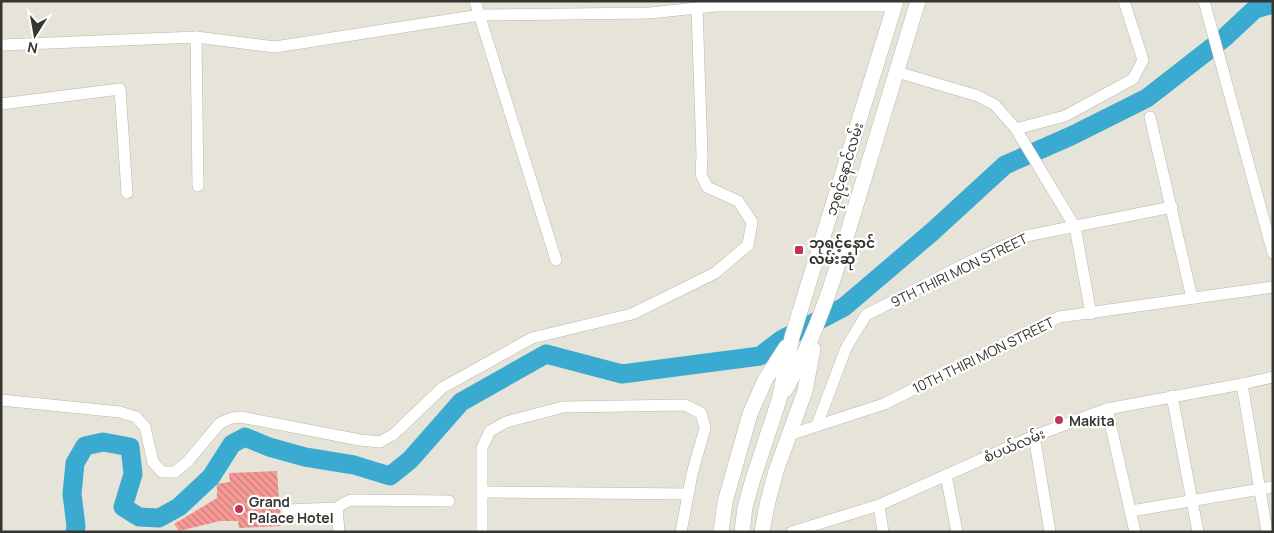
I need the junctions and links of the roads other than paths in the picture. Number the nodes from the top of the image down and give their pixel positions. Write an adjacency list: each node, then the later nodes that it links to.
1 (475, 1): 7 (street)
2 (1124, 1): 13 (street)
3 (1204, 1): 18 (street)
4 (916, 2): 10 (main road, ဘုရင့်နောင်လမ်း)
5 (895, 4): 6 (street); 24 (main road, ဘုရင့်နောင်လမ်း)
6 (697, 8): 7 (street); 28 (street)
7 (480, 15): 8 (street); 19 (street)
8 (196, 37): 9 (street); 14 (street)
9 (1, 45)
10 (897, 72): 13 (street); 23 (main road, ဘုရင့်နောင်လမ်း)
11 (1, 104): 15 (street)
12 (1150, 117): 16 (street)
13 (1016, 129): 17 (street)
14 (198, 186)
15 (127, 194)
16 (1172, 207): 17 (street, 9TH THIRI MON STREET); 21 (street)
17 (1075, 227): 22 (street); 31 (street, 9TH THIRI MON STREET)
18 (1273, 253)
19 (556, 260)
20 (1273, 287): 21 (street, 10TH THIRI MON STREET)
21 (1192, 298): 22 (street, 10TH THIRI MON STREET)
22 (1091, 314): 31 (street, 10TH THIRI MON STREET)
23 (817, 328): 29 (main road, ဘုရင့်နောင်လမ်း); 32 (main road, ဘုရင့်နောင်လမ်း)
24 (792, 337): 29 (main road, ဘုရင့်နောင်လမ်း); 48 (main road, ဘုရင့်နောင်လမ်း)
25 (1273, 377): 26 (street, စံပယ်လမ်း)
26 (1242, 384): 27 (street, စံပယ်လမ်း); 36 (street)
27 (1172, 396): 30 (street, စံပယ်လမ်း); 40 (street)
28 (1, 400)
29 (779, 400): 49 (main road, ဘုရင့်နောင်လမ်း)
30 (1107, 409): 33 (street, စံပယ်လမ်း); 44 (street)
31 (817, 425): 32 (street, 10TH THIRI MON STREET)
32 (789, 435): 50 (main road, ဘုရင့်နောင်လမ်း)
33 (1034, 436): 34 (street, စံပယ်လမ်း); 54 (street)
34 (946, 475): 41 (street, စံပယ်လမ်း); 53 (street)
35 (1273, 487): 36 (street)
36 (1260, 489): 40 (street); 57 (street)
37 (483, 492): 38 (street); 38 (street); 46 (street)
38 (688, 494): 47 (street)
39 (449, 501): 42 (street)
40 (1193, 501): 44 (street); 56 (street)
41 (879, 505): 51 (street, စံပယ်လမ်း); 52 (street)
42 (337, 508): 43 (street); 45 (street)
43 (287, 510)
44 (1131, 511): 55 (street)
45 (339, 532)
46 (482, 532)
47 (682, 532)
48 (721, 532)
49 (742, 532)
50 (762, 532)
51 (792, 532)
52 (883, 532)
53 (957, 532)
54 (1050, 532)
55 (1135, 532)
56 (1198, 532)
57 (1267, 532)

